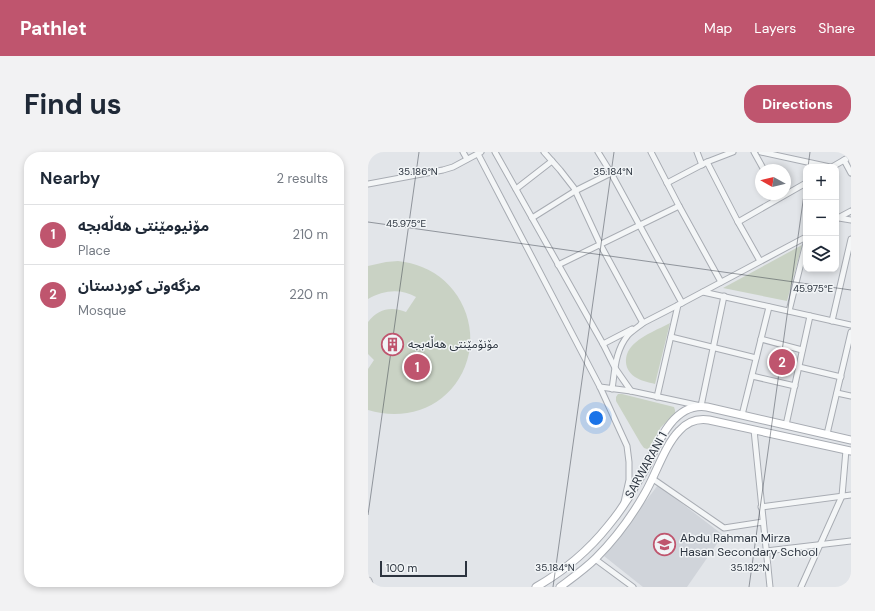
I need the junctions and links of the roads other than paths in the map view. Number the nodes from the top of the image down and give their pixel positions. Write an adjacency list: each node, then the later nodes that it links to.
1 (463, 152): 12 (street)
2 (495, 152): 25 (street)
3 (544, 152): 14 (street)
4 (598, 152): 19 (street)
5 (651, 152): 21 (street)
6 (697, 152): 15 (street)
7 (733, 152): 15 (street)
8 (754, 152): 16 (street)
9 (761, 152): 17 (street)
10 (479, 153): 12 (street); 66 (street)
11 (851, 156): 13 (street)
12 (467, 159): 23 (street)
13 (844, 160): 18 (street); 20 (street)
14 (552, 161): 25 (street); 26 (street)
15 (704, 164): 21 (street); 34 (street)
16 (761, 164)
17 (817, 164)
18 (837, 164)
19 (611, 173): 26 (street); 35 (street)
20 (851, 173)
21 (667, 182): 28 (street)
22 (803, 183): 24 (street)
23 (368, 184)
24 (791, 189)
25 (516, 190): 30 (street)
26 (575, 191): 30 (street); 38 (street)
27 (771, 200): 34 (street)
28 (679, 206): 35 (street); 42 (street)
29 (851, 211): 31 (street)
30 (532, 218): 41 (street)
31 (839, 218)
32 (839, 219): 33 (street)
33 (851, 220)
34 (738, 222): 40 (street)
35 (639, 225): 38 (street); 45 (street)
36 (803, 239): 40 (street)
37 (851, 239): 49 (street)
38 (600, 244): 41 (street); 50 (street)
39 (803, 255): 47 (street)
40 (760, 261): 42 (street)
41 (558, 265): 55 (street)
42 (721, 282): 43 (street)
43 (704, 292): 44 (street); 45 (street)
44 (724, 296): 46 (street); 56 (street)
45 (680, 304): 50 (street); 53 (street)
46 (769, 307): 47 (street); 54 (street)
47 (789, 311): 48 (street)
48 (810, 316): 49 (street); 57 (street)
49 (832, 321): 51 (street)
50 (643, 323): 55 (street); 62 (street)
51 (851, 326)
52 (851, 332): 59 (street)
53 (671, 337): 56 (street); 71 (street)
54 (761, 338): 57 (street); 58 (street)
55 (603, 344): 62 (street)
56 (714, 347): 58 (street); 72 (street)
57 (802, 350): 61 (street)
58 (756, 358): 63 (street)
59 (845, 360): 60 (street); 64 (street)
60 (851, 361)
61 (799, 367): 64 (street); 65 (street)
62 (615, 368): 67 (street); 68 (street)
63 (752, 376): 65 (street); 73 (street)
64 (841, 377): 69 (street)
65 (794, 386): 74 (street)
66 (600, 387): 67 (street); 84 (street)
67 (612, 389): 68 (street)
68 (631, 391): 71 (street)
69 (837, 393): 70 (street); 77 (street)
70 (851, 396)
71 (657, 397): 72 (street)
72 (700, 406): 73 (main road); 84 (main road, SARWARANI 1)
73 (742, 415): 74 (main road)
74 (786, 425): 76 (main road)
75 (754, 430): 79 (main road); 81 (main road); 85 (street)
76 (812, 431): 77 (main road); 79 (main road)
77 (827, 434): 78 (main road)
78 (851, 440)
79 (810, 442): 80 (main road)
80 (848, 451): 83 (street)
81 (653, 479): 86 (street); 90 (main road)
82 (851, 495): 83 (street)
83 (842, 496): 85 (street); 88 (street)
84 (624, 505): 91 (main road, SARWARANI 1)
85 (762, 507): 86 (street)
86 (763, 522): 89 (street)
87 (851, 541): 88 (street)
88 (820, 545): 89 (street); 99 (street)
89 (766, 551): 98 (street)
90 (595, 559): 92 (main road); 97 (street)
91 (566, 567): 92 (main road); 95 (main road, SARWARANI 1)
92 (574, 576): 96 (main road)
93 (368, 581): 94 (main road)
94 (370, 587)
95 (536, 587)
96 (560, 587)
97 (633, 587)
98 (770, 587)
99 (801, 587)

